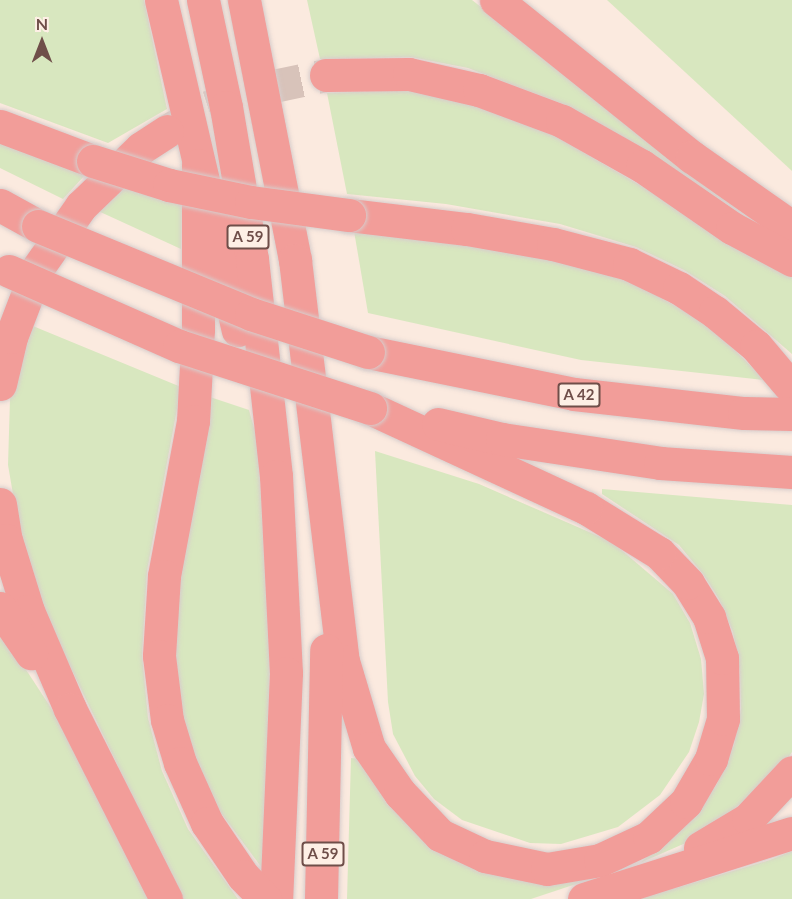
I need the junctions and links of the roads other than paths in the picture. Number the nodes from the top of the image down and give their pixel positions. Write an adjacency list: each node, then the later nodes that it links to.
1 (161, 0): 10 (highway)
2 (203, 0): 20 (highway, A 59)
3 (244, 0): 9 (highway, A 59)
4 (264, 0): 9 (highway)
5 (496, 0): 12 (highway)
6 (326, 75): 13 (highway)
7 (0, 126): 16 (highway, bridge)
8 (167, 131): 15 (highway)
9 (276, 150): 18 (highway, A 59)
10 (198, 165): 20 (highway); 28 (highway)
11 (0, 205): 16 (highway, A 42, bridge)
12 (792, 227)
13 (792, 260)
14 (4, 268): 17 (highway, bridge)
15 (0, 384)
16 (790, 400)
17 (370, 408): 18 (highway); 19 (highway)
18 (316, 465): 30 (highway, A 59)
19 (792, 472)
20 (276, 477): 29 (highway, A 59)
21 (0, 504): 23 (highway)
22 (0, 608): 23 (highway)
23 (70, 709): 27 (highway)
24 (792, 772): 26 (highway)
25 (792, 832): 26 (highway)
26 (655, 876): 31 (highway)
27 (166, 899)
28 (264, 899)
29 (276, 899)
30 (321, 899)
31 (584, 899)

